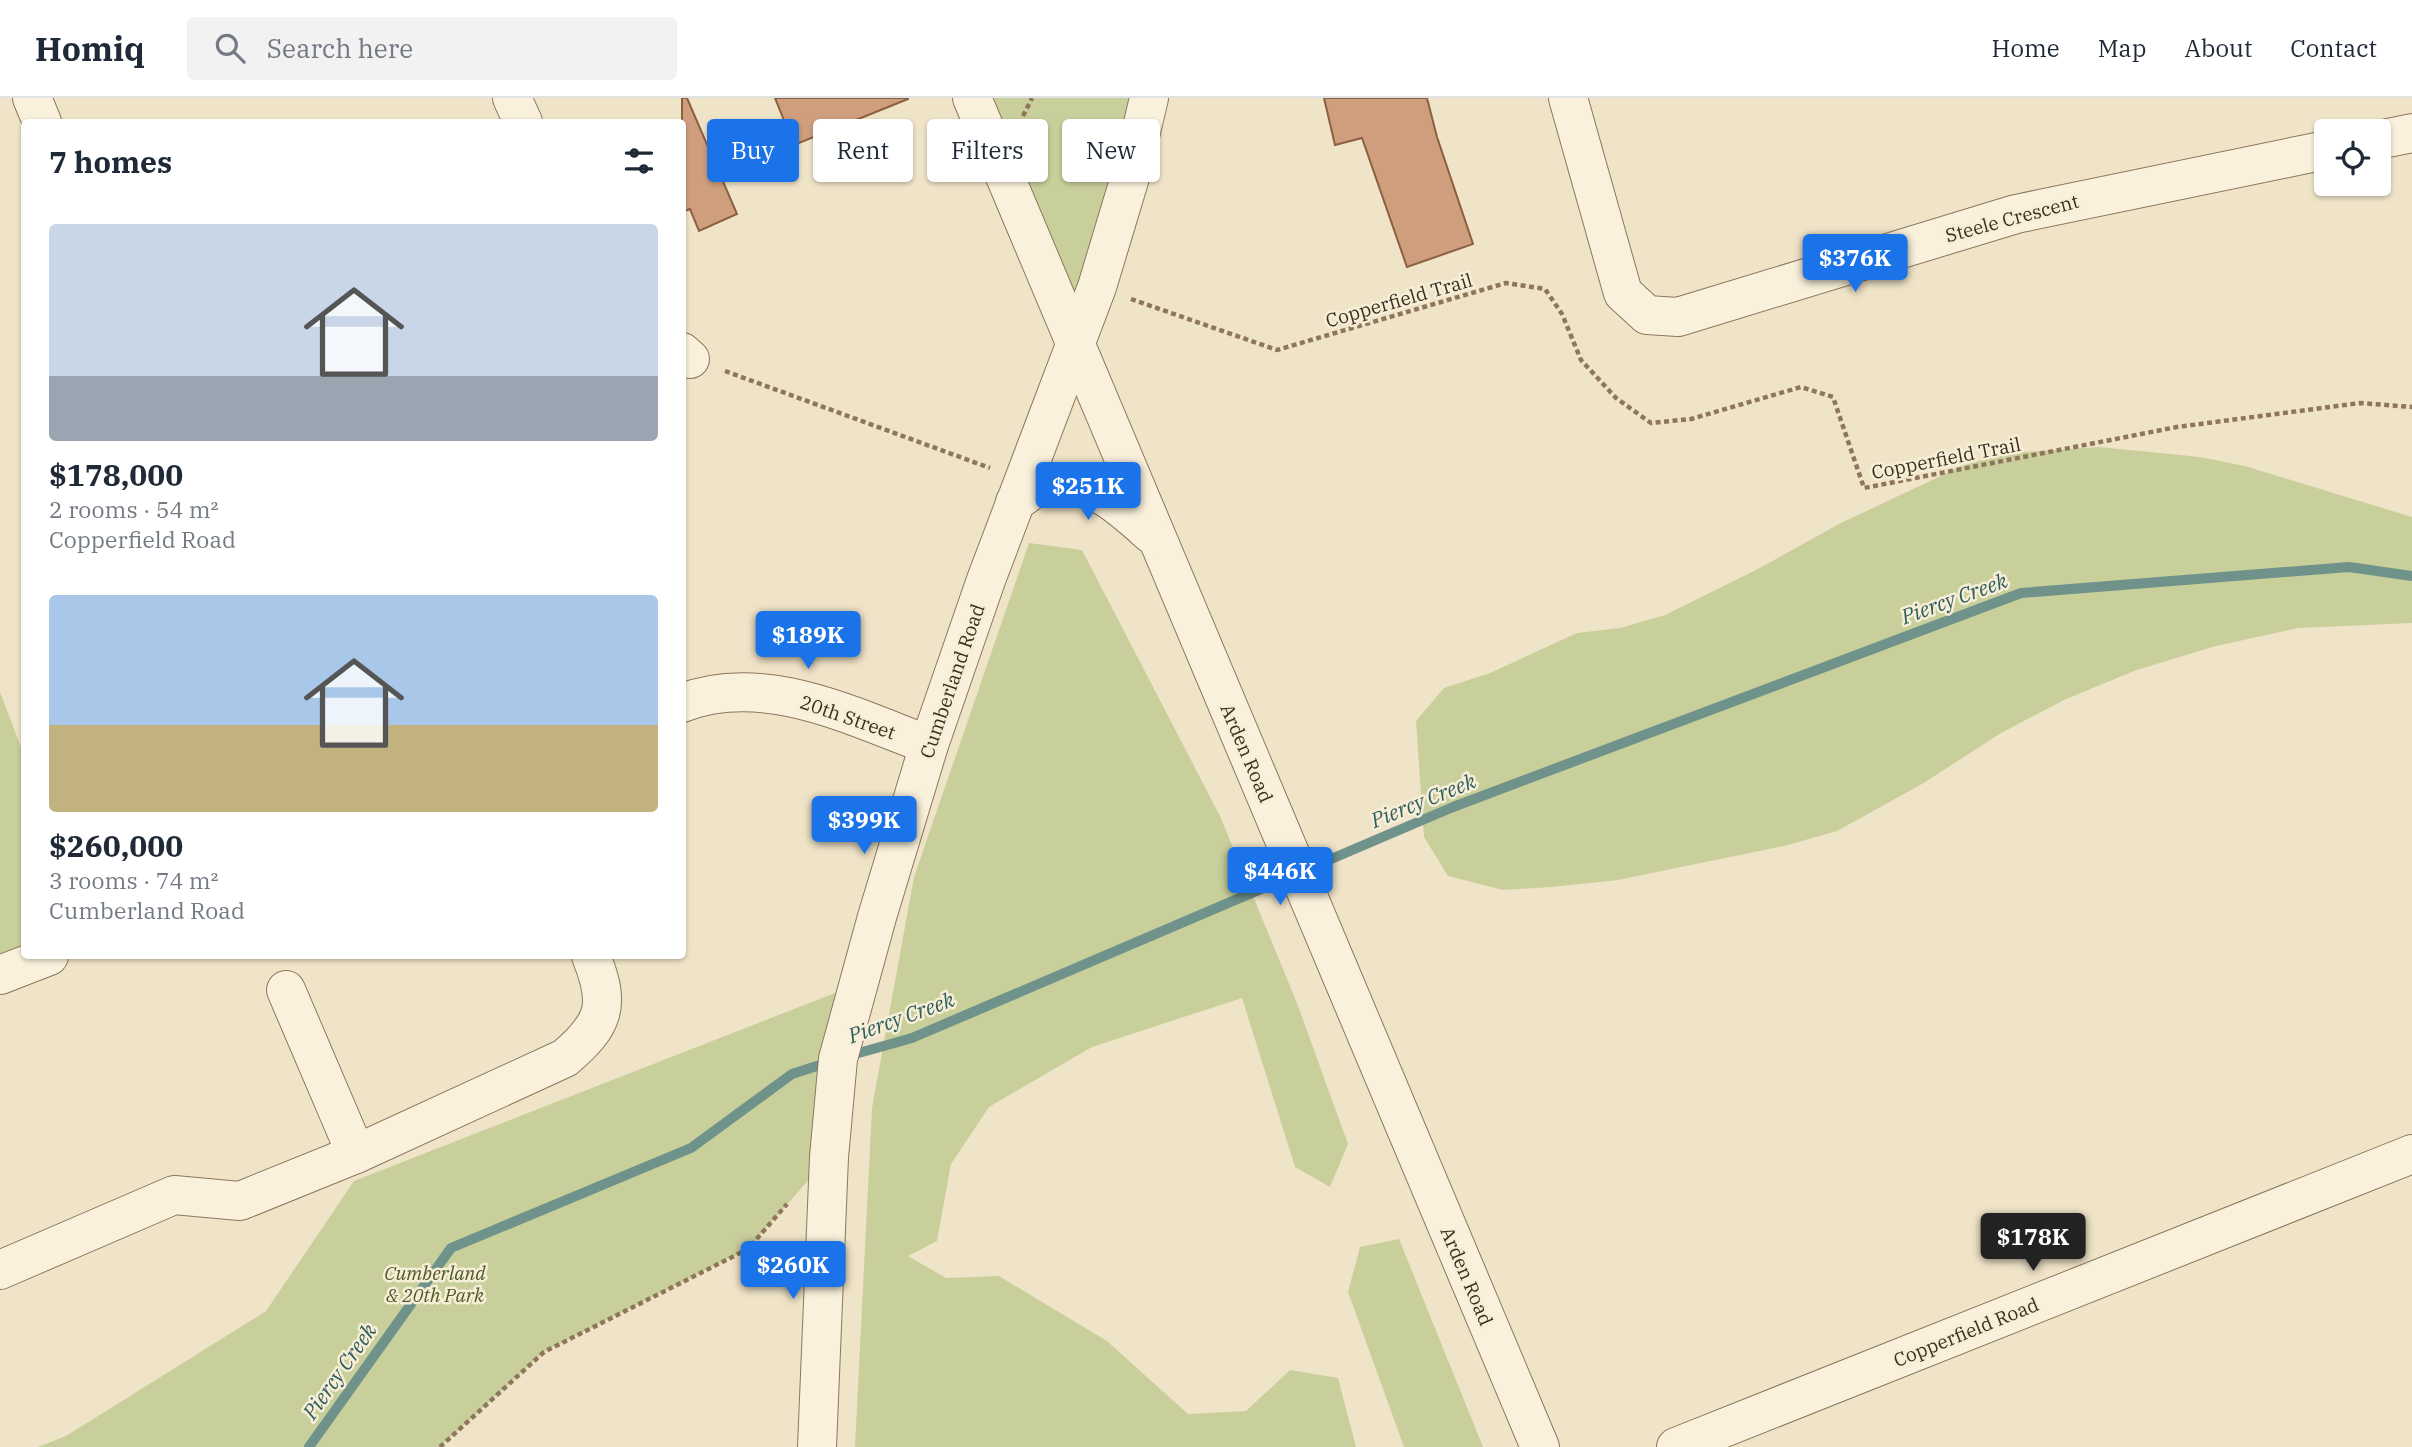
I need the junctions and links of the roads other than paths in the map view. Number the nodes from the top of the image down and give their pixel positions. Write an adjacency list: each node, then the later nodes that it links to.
1 (32, 98): 6 (street)
2 (512, 98): 7 (street)
3 (972, 98): 11 (street, Arden Road)
4 (1149, 98): 11 (street, Cumberland Road)
5 (1568, 98): 10 (street, Steele Crescent)
6 (41, 119)
7 (522, 119)
8 (2412, 133): 9 (street)
9 (2391, 137)
10 (2314, 152)
11 (1074, 344): 12 (street, Cumberland Road); 13 (street, Arden Road)
12 (1019, 491): 13 (street); 15 (street, Cumberland Road)
13 (1156, 538): 24 (street, Arden Road)
14 (686, 701): 15 (street, 20th Street)
15 (929, 745): 23 (street, Cumberland Road)
16 (41, 959): 18 (street)
17 (591, 959): 20 (street)
18 (0, 975)
19 (286, 990): 20 (street)
20 (356, 1154): 22 (street)
21 (2412, 1154): 25 (street, Copperfield Road)
22 (0, 1270)
23 (817, 1447)
24 (1540, 1447)
25 (1676, 1447)

